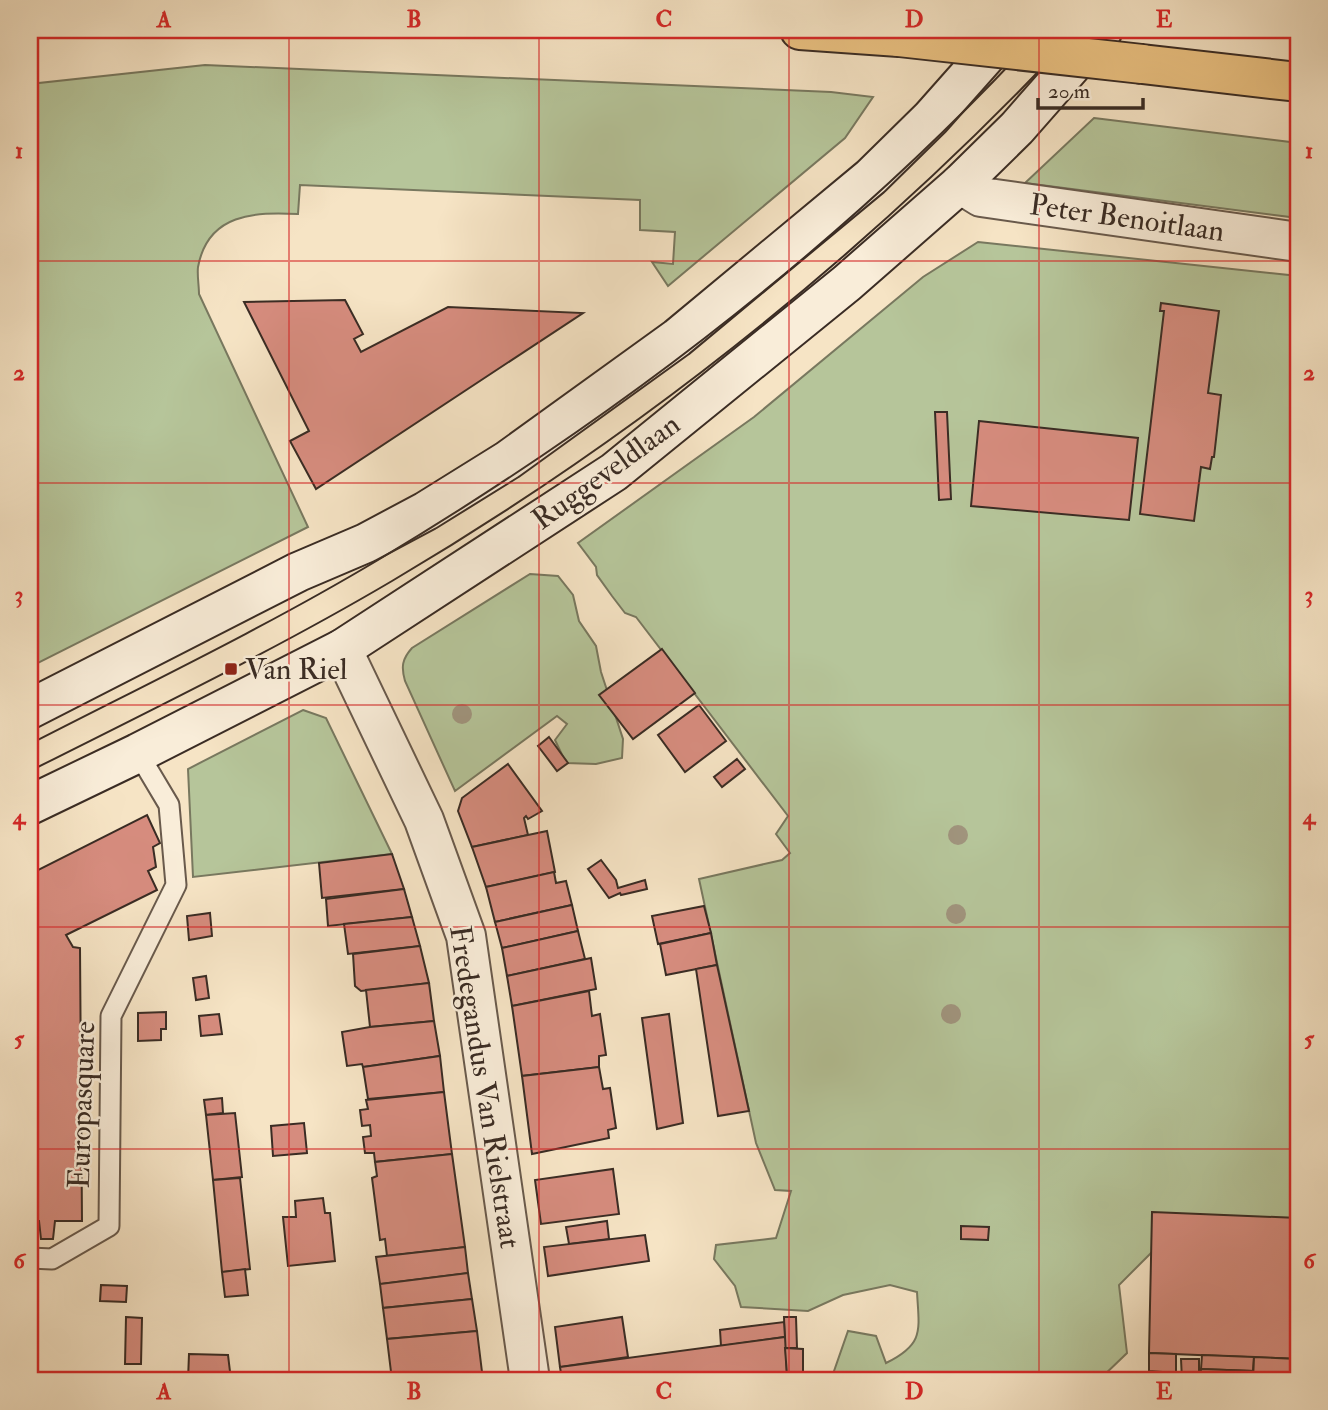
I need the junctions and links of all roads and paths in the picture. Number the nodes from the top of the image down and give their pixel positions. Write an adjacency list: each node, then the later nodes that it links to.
1 (800, 30): 4 (highway, bridge)
2 (1009, 30): 8 (street)
3 (1103, 30): 5 (street, Ruggeveldlaan)
4 (1298, 82)
5 (960, 184): 6 (street, Peter Benoitlaan); 7 (street, Ruggeveldlaan)
6 (1298, 242)
7 (342, 649): 9 (street, Ruggeveldlaan); 12 (street, Fredegandus Van Rielstraat)
8 (30, 709)
9 (138, 753): 10 (street, Ruggeveldlaan); 11 (lane, Europasquare)
10 (30, 805)
11 (30, 1258)
12 (530, 1380)

